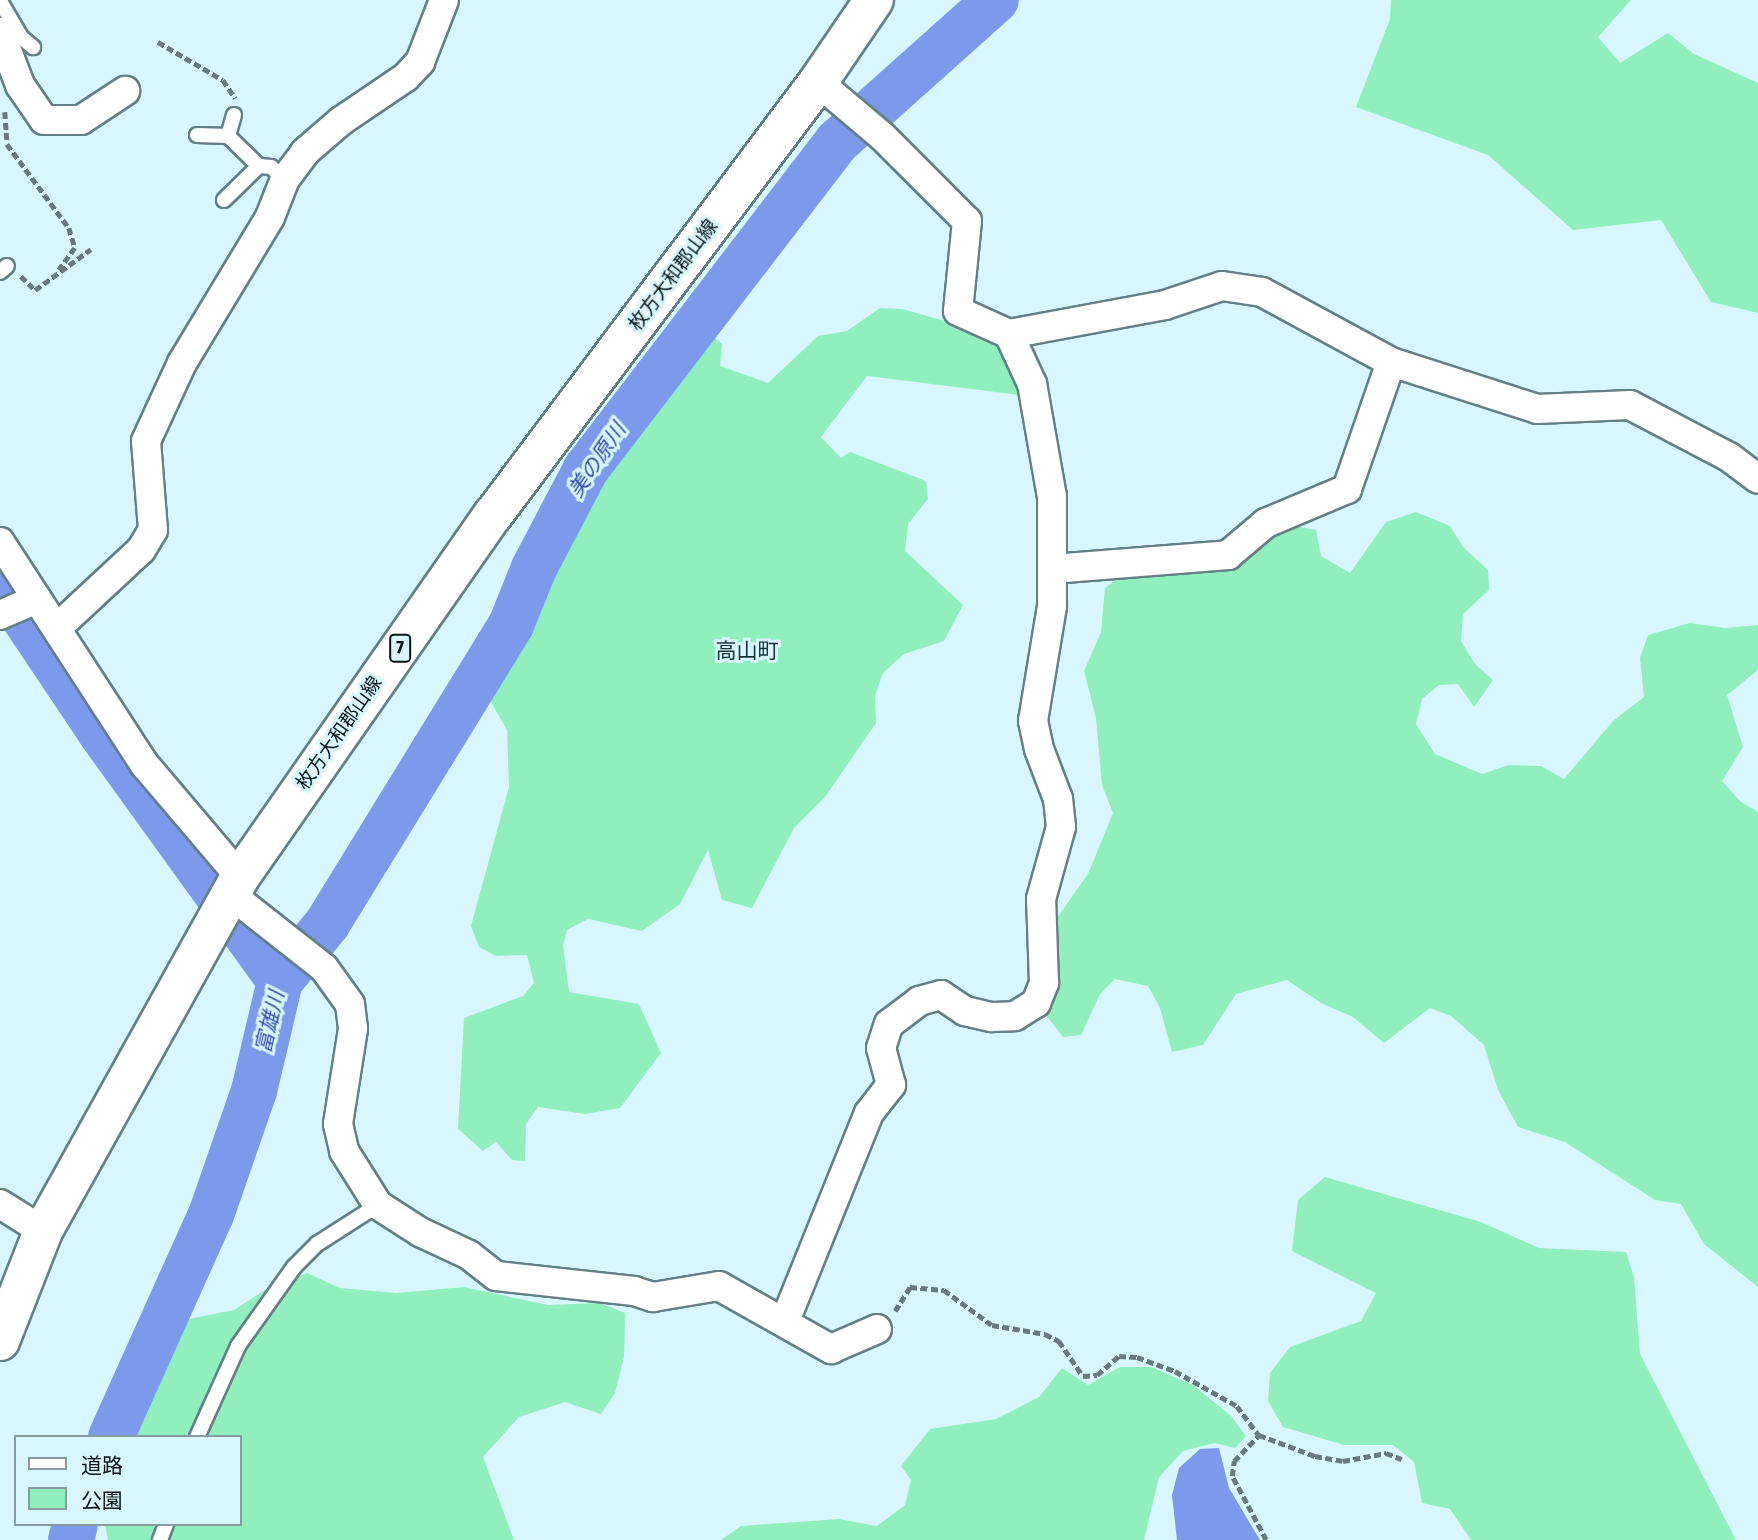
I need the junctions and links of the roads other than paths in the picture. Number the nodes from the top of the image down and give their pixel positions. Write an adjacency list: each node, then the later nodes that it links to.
1 (444, 0): 12 (street)
2 (874, 0): 7 (main road, 枚方大和郡山線 / 7)
3 (0, 1): 5 (lane)
4 (0, 32): 6 (street)
5 (33, 47)
6 (125, 91)
7 (832, 93): 14 (street); 22 (main road, 枚方大和郡山線 / 7)
8 (234, 115): 10 (lane)
9 (197, 135): 10 (lane)
10 (228, 136): 11 (lane)
11 (259, 166): 12 (lane); 13 (lane)
12 (285, 179): 21 (street)
13 (224, 200)
14 (1009, 334): 15 (street); 18 (street)
15 (1391, 362): 16 (street); 18 (street)
16 (1758, 479)
17 (0, 542): 19 (street)
18 (1052, 569): 26 (street)
19 (37, 599): 20 (street); 21 (street)
20 (0, 615)
21 (58, 627): 22 (street)
22 (235, 885): 24 (street); 25 (main road, 枚方大和郡山線 / 7)
23 (0, 1204): 25 (street)
24 (378, 1205): 26 (street); 29 (lane)
25 (43, 1231): 28 (main road, 枚方大和郡山線 / 7)
26 (785, 1321): 27 (street)
27 (877, 1329)
28 (0, 1341)
29 (198, 1435)

